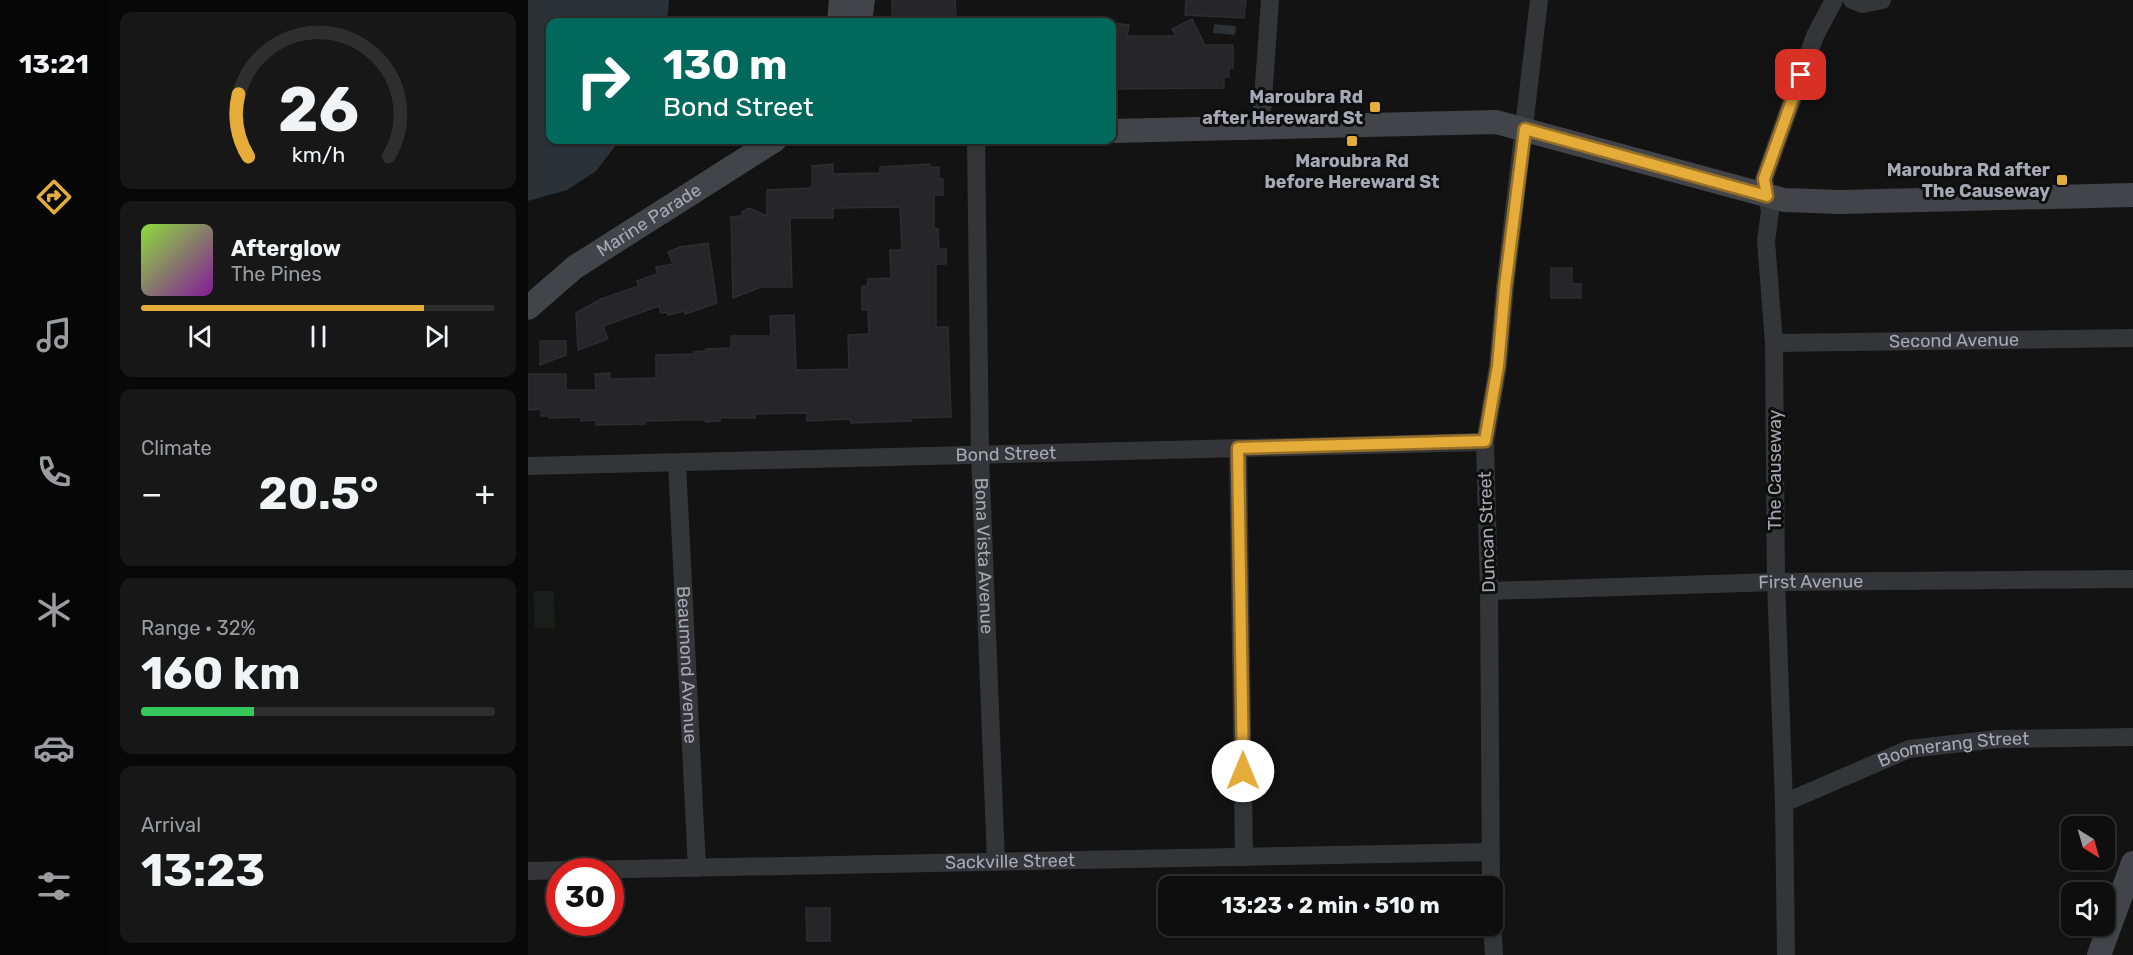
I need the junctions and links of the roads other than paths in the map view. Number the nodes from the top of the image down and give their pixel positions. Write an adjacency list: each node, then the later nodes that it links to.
1 (841, 0): 8 (street)
2 (863, 0): 9 (street)
3 (1270, 0): 10 (street)
4 (1539, 0): 11 (street, Duncan Street)
5 (1834, 0): 16 (street, The Causeway)
6 (1852, 0): 7 (street)
7 (1882, 0)
8 (839, 18)
9 (861, 18)
10 (1261, 127): 11 (street); 12 (street)
11 (1525, 129): 16 (street); 20 (street, Duncan Street)
12 (1116, 131)
13 (769, 144): 17 (street, Marine Parade)
14 (976, 144): 22 (street, Bona Vista Avenue)
15 (2133, 195): 16 (street)
16 (1767, 196): 19 (street, The Causeway)
17 (528, 308)
18 (2133, 338): 19 (street, Second Avenue)
19 (1774, 343): 26 (street, The Causeway)
20 (1485, 441): 21 (street, Bond Street); 27 (street, Duncan Street)
21 (1238, 448): 22 (street, Bond Street); 31 (street)
22 (980, 455): 23 (street, Bond Street); 32 (street, Bona Vista Avenue)
23 (677, 463): 24 (street, Bond Street); 34 (street, Beaumond Avenue)
24 (528, 466)
25 (2133, 579): 26 (street, First Avenue)
26 (1776, 582): 27 (street, First Avenue); 29 (street, The Causeway)
27 (1489, 591): 30 (street, Duncan Street)
28 (2133, 737): 29 (street, Boomerang Street)
29 (1784, 803): 39 (street, The Causeway)
30 (1490, 852): 31 (street, Sackville Street); 36 (street, Duncan Street)
31 (1244, 857): 32 (street, Sackville Street)
32 (996, 862): 34 (street, Sackville Street)
33 (2133, 863): 40 (street)
34 (698, 868): 35 (street, Sackville Street)
35 (528, 871)
36 (1491, 876)
37 (1493, 936): 38 (street)
38 (1494, 955)
39 (1786, 955)
40 (2099, 955)

